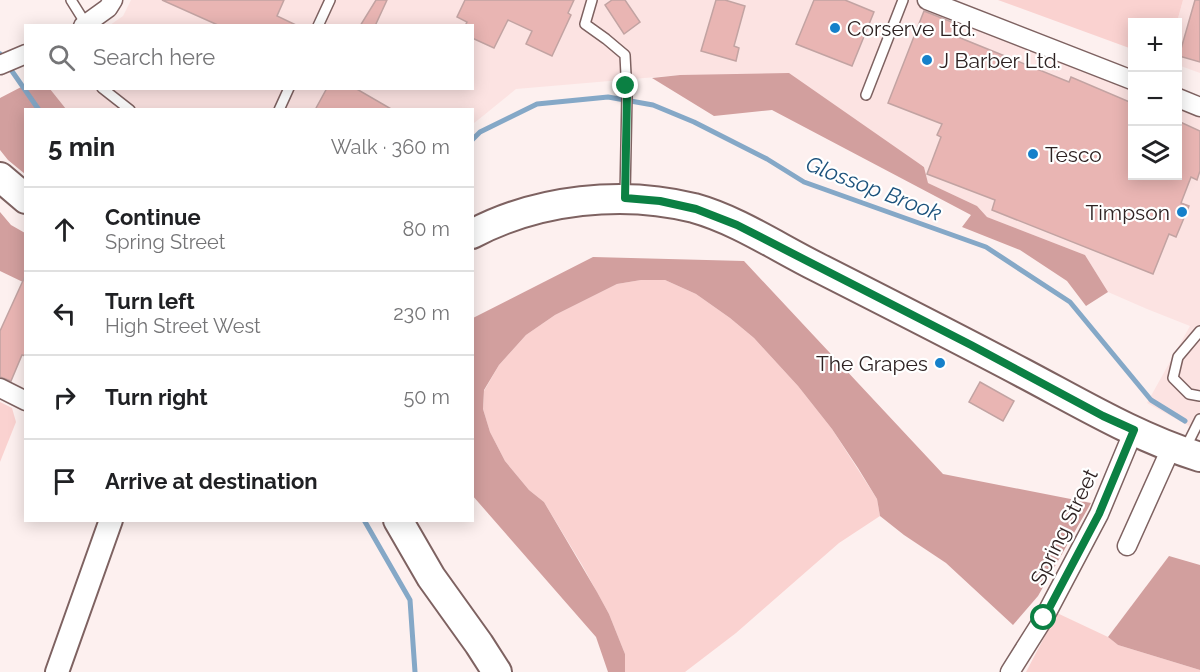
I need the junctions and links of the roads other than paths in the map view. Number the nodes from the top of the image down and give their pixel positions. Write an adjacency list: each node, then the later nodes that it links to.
1 (71, 0): 7 (lane)
2 (113, 0): 8 (street)
3 (330, 0): 9 (lane)
4 (592, 0): 22 (lane)
5 (903, 0): 15 (lane)
6 (927, 0): 12 (street)
7 (84, 24)
8 (86, 24)
9 (319, 24)
10 (24, 55): 11 (street)
11 (0, 65)
12 (1128, 78)
13 (105, 90): 18 (lane)
14 (288, 90): 19 (lane)
15 (866, 95)
16 (1182, 100): 17 (street)
17 (1200, 107)
18 (127, 108)
19 (280, 108)
20 (0, 177): 21 (main road)
21 (24, 197)
22 (625, 198): 23 (main road); 29 (main road)
23 (474, 233)
24 (1200, 332): 27 (lane)
25 (0, 388): 26 (street)
26 (24, 395)
27 (1200, 396)
28 (1200, 420): 30 (lane)
29 (1134, 430): 30 (main road); 36 (street, Spring Street)
30 (1186, 452): 33 (street)
31 (110, 522): 34 (street)
32 (399, 522): 35 (main road)
33 (1127, 546)
34 (57, 672)
35 (496, 672)
36 (1010, 672)

